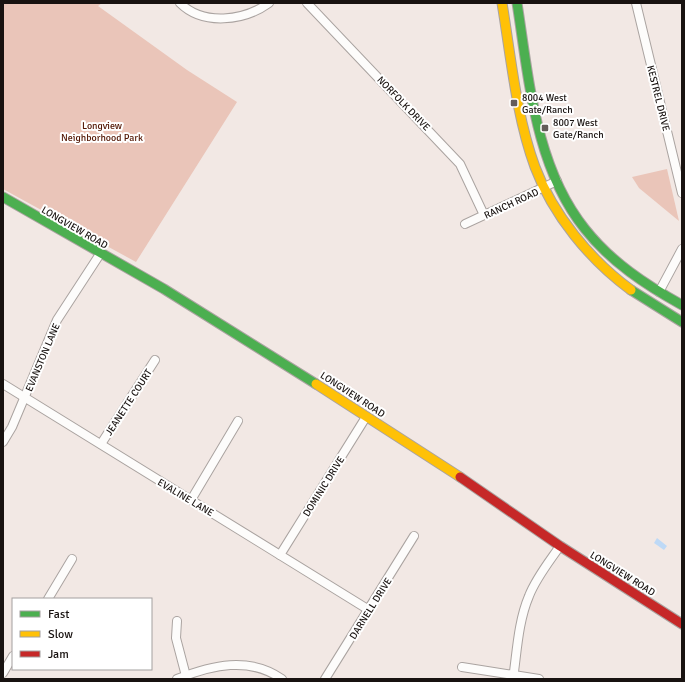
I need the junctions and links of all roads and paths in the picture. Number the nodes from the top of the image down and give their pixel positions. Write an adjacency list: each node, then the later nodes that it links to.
1 (180, 3): 2 (street)
2 (269, 3)
3 (307, 3): 11 (street, NORFOLK DRIVE)
4 (502, 3): 8 (street)
5 (517, 3): 7 (street)
6 (636, 3): 9 (street, KESTREL DRIVE)
7 (557, 181): 8 (street, RANCH ROAD); 15 (street)
8 (545, 187): 11 (street, RANCH ROAD); 17 (street)
9 (682, 193)
10 (3, 197): 14 (street, LONGVIEW ROAD)
11 (484, 215): 12 (street, RANCH ROAD)
12 (466, 224)
13 (682, 249): 15 (street)
14 (100, 254): 20 (street, EVANSTON LANE); 21 (street, LONGVIEW ROAD)
15 (659, 292): 16 (street)
16 (682, 305)
17 (682, 322)
18 (154, 360): 24 (street, JEANETTE COURT)
19 (3, 384): 20 (street, EVALINE LANE)
20 (25, 398): 23 (street, EVANSTON LANE); 24 (street, EVALINE LANE)
21 (366, 417): 27 (street, LONGVIEW ROAD); 28 (street, DOMINIC DRIVE)
22 (238, 421): 25 (street)
23 (3, 442)
24 (101, 444): 25 (street, EVALINE LANE)
25 (191, 500): 28 (street, EVALINE LANE)
26 (414, 536): 31 (street, DARNELL DRIVE)
27 (560, 546): 33 (street, LONGVIEW ROAD); 38 (street)
28 (280, 555): 31 (street, EVALINE LANE)
29 (72, 559): 30 (street)
30 (49, 598)
31 (369, 610): 41 (street, DARNELL DRIVE)
32 (177, 621): 37 (street)
33 (682, 624)
34 (12, 658): 36 (street)
35 (462, 667): 38 (street)
36 (3, 673)
37 (186, 676): 39 (street); 40 (street)
38 (514, 677): 42 (street)
39 (178, 679)
40 (282, 679)
41 (325, 679)
42 (539, 679)

